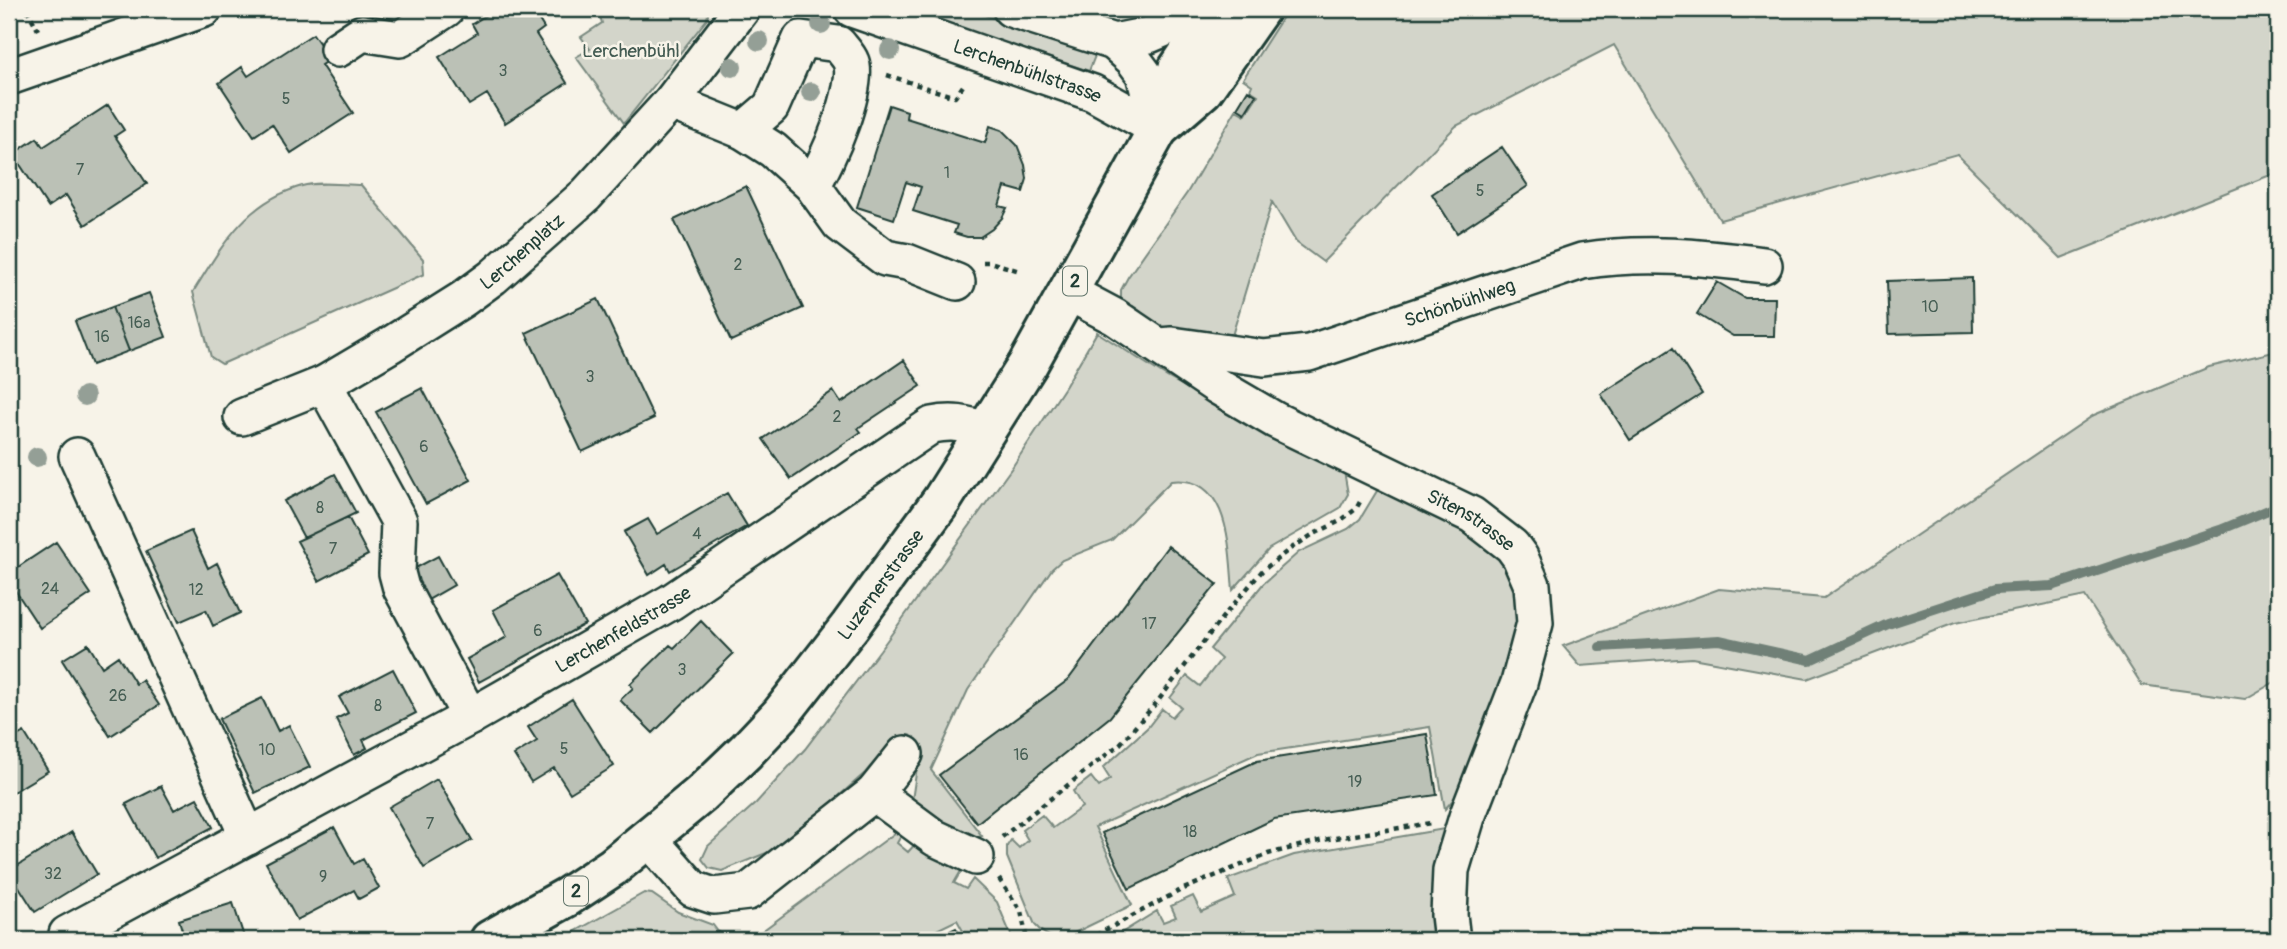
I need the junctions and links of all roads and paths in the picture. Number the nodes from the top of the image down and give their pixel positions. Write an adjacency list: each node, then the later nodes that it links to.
1 (27, 9): 11 (path)
2 (204, 9): 15 (street)
3 (446, 9): 13 (street)
4 (741, 9): 17 (street, Lerchenplatz)
5 (852, 9): 10 (street, Lerchenbühlstrasse)
6 (1011, 9): 12 (street)
7 (1210, 9): 12 (street)
8 (1218, 9): 18 (main road, Luzernerstrasse)
9 (1260, 9): 18 (main road, Luzernerstrasse / 2)
10 (891, 15): 18 (street, Lerchenbühlstrasse)
11 (39, 32)
12 (1114, 41): 18 (street)
13 (338, 49)
14 (852, 62): 16 (path); 19 (street); 20 (street)
15 (9, 77)
16 (968, 80)
17 (671, 102): 19 (street); 25 (street, Lerchenplatz)
18 (1158, 129): 23 (main road, Luzernerstrasse / 2)
19 (743, 131): 20 (street)
20 (812, 185): 22 (street)
21 (1764, 265): 24 (street, Schönbühlweg)
22 (957, 282)
23 (1068, 292): 24 (street, Sitenstrasse); 27 (main road, Luzernerstrasse / 2)
24 (1157, 346): 29 (street, Sitenstrasse)
25 (324, 384): 26 (street, Lerchenplatz); 30 (street)
26 (242, 417)
27 (986, 430): 30 (street, Lerchenfeldstrasse); 35 (main road, Luzernerstrasse / 2)
28 (77, 456): 34 (street)
29 (1376, 470): 33 (street, Sitenstrasse); 36 (path)
30 (470, 717): 34 (street, Lerchenfeldstrasse)
31 (905, 754): 32 (street)
32 (874, 793): 35 (street); 36 (street)
33 (1467, 817): 42 (path); 43 (street, Sitenstrasse)
34 (248, 837): 38 (street, Lerchenfeldstrasse)
35 (648, 838): 39 (main road, Luzernerstrasse / 2)
36 (976, 857): 41 (path)
37 (9, 934): 40 (path)
38 (67, 934)
39 (496, 939)
40 (11, 940)
41 (1027, 940)
42 (1087, 940)
43 (1452, 940)

